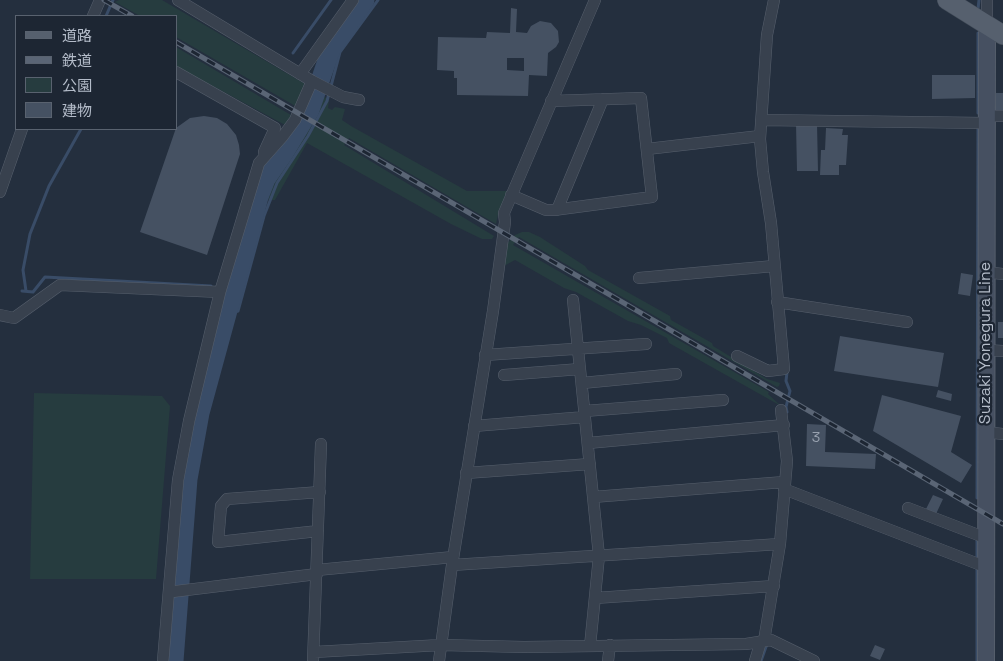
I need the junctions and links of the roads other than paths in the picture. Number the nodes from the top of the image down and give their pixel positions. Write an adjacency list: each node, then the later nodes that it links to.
1 (100, 0): 8 (street)
2 (178, 0): 11 (street)
3 (353, 0): 11 (street)
4 (595, 0): 15 (street)
5 (774, 0): 18 (street)
6 (947, 0): 9 (main road)
7 (987, 0): 9 (street)
8 (93, 15)
9 (995, 30): 17 (main road, Suzaki Yonegura Line)
10 (178, 73): 22 (street)
11 (300, 74): 12 (street)
12 (313, 81): 14 (street); 22 (street)
13 (603, 99): 15 (street); 21 (street); 25 (street)
14 (359, 100)
15 (551, 101): 24 (street)
16 (1003, 116): 17 (street)
17 (986, 119): 18 (street); 27 (main road, Suzaki Yonegura Line)
18 (764, 120): 20 (street)
19 (22, 130): 23 (street)
20 (760, 136): 21 (street); 26 (street)
21 (647, 148): 25 (street)
22 (259, 162): 30 (street)
23 (0, 192)
24 (511, 195): 25 (street); 39 (street)
25 (557, 210)
26 (774, 266): 29 (street); 32 (street)
27 (986, 272): 28 (street); 37 (main road, Suzaki Yonegura Line)
28 (1003, 274)
29 (639, 278)
30 (221, 288): 33 (street); 68 (street)
31 (573, 300): 36 (street)
32 (780, 302): 34 (street); 40 (street)
33 (0, 315)
34 (907, 322)
35 (646, 344): 36 (street)
36 (578, 349): 39 (street); 41 (street)
37 (986, 350): 38 (street); 50 (main road, Suzaki Yonegura Line)
38 (1003, 351)
39 (485, 355): 49 (street)
40 (737, 356)
41 (580, 369): 43 (street); 44 (street)
42 (676, 374): 44 (street)
43 (504, 375)
44 (582, 383): 47 (street)
45 (723, 400): 47 (street)
46 (781, 410): 48 (street)
47 (585, 414): 49 (street); 52 (street)
48 (784, 425): 52 (street); 56 (street)
49 (474, 426): 55 (street)
50 (986, 432): 51 (street); 61 (main road, Suzaki Yonegura Line)
51 (1003, 434)
52 (588, 443): 54 (street)
53 (321, 444): 57 (street)
54 (590, 464): 55 (street); 58 (street)
55 (466, 473): 64 (street)
56 (784, 485): 58 (street); 62 (street); 65 (street)
57 (320, 492): 60 (street); 60 (street)
58 (593, 497): 63 (street)
59 (908, 508): 61 (street)
60 (318, 531): 66 (street)
61 (981, 536): 65 (main road, Suzaki Yonegura Line)
62 (780, 544): 63 (street); 67 (street)
63 (599, 556): 64 (street); 69 (street)
64 (452, 561): 66 (street); 71 (street)
65 (981, 564): 80 (main road, Suzaki Yonegura Line)
66 (317, 572): 68 (street); 74 (street)
67 (774, 586): 69 (street); 70 (street)
68 (177, 591): 75 (street)
69 (595, 598): 73 (street)
70 (762, 641): 72 (street); 78 (street); 79 (street)
71 (442, 644): 73 (street); 74 (street); 76 (street)
72 (610, 645): 73 (street); 77 (street)
73 (590, 646)
74 (313, 657)
75 (164, 661)
76 (439, 661)
77 (608, 661)
78 (755, 661)
79 (814, 661)
80 (986, 661)

